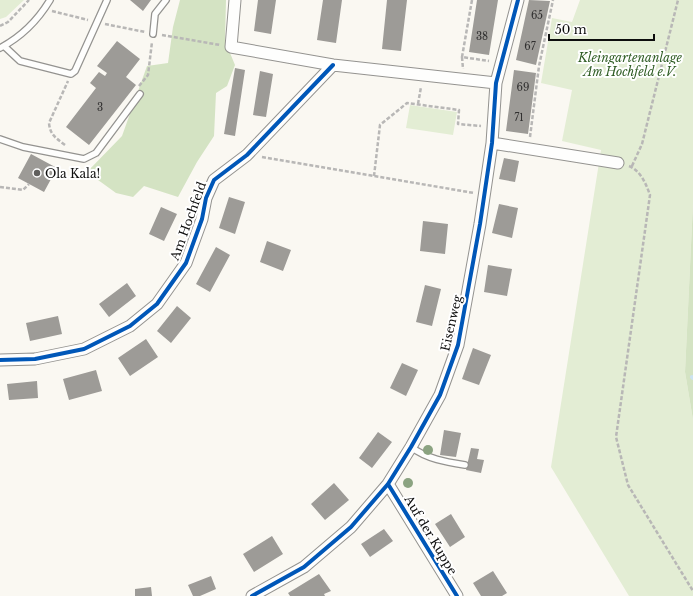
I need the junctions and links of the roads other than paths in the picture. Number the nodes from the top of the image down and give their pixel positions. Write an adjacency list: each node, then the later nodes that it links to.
1 (50, 0): 7 (lane)
2 (107, 0): 7 (lane)
3 (166, 0): 6 (lane)
4 (235, 0): 8 (street)
5 (518, 0): 9 (street, Eisenweg)
6 (153, 34)
7 (2, 47)
8 (333, 65): 9 (street); 14 (street, Am Hochfeld)
9 (496, 83): 12 (street, Eisenweg)
10 (140, 94): 11 (lane)
11 (0, 139)
12 (492, 143): 13 (street); 15 (street, Eisenweg)
13 (618, 163)
14 (0, 360)
15 (411, 447): 16 (lane); 17 (street, Eisenweg)
16 (465, 465)
17 (388, 484): 18 (street, Eisenweg); 19 (street, Auf der Kuppe)
18 (252, 596)
19 (457, 596)

